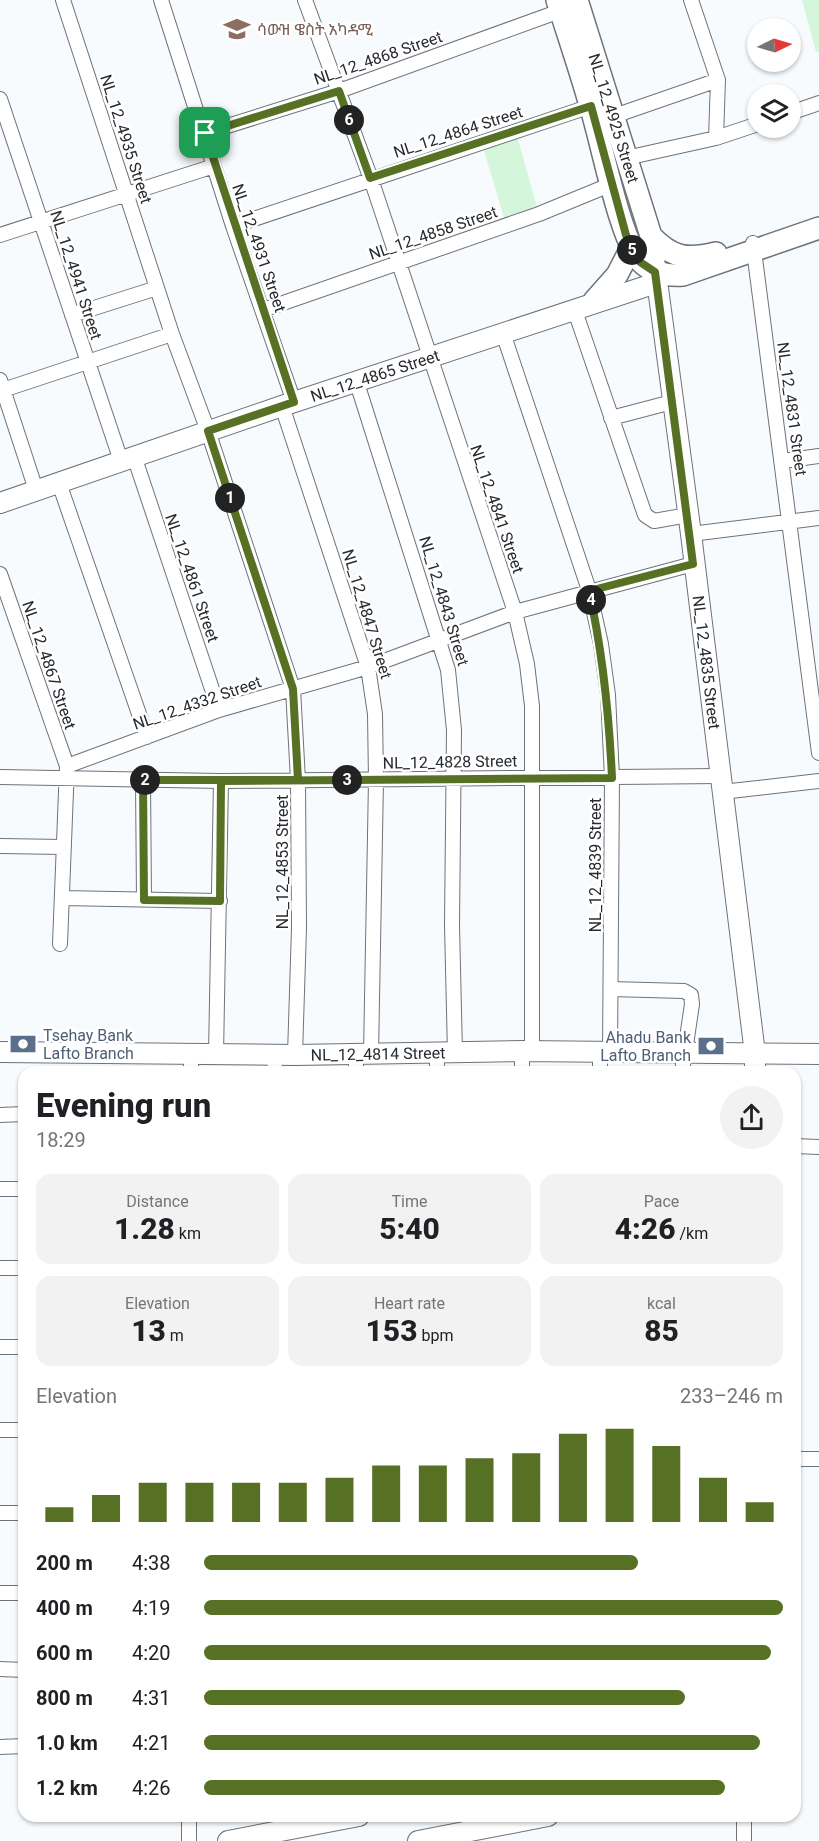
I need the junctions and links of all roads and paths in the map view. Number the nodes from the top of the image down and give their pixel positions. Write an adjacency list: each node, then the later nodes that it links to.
1 (63, 0): 21 (street, NL_12_4935 Street)
2 (161, 0): 15 (street, NL_12_4931 Street)
3 (691, 0): 7 (street)
4 (309, 1): 8 (street, NL_12_4841 Street)
5 (565, 4): 6 (main road, NL_12_4925 Street); 8 (street, NL_12_4868 Street)
6 (585, 57): 11 (main road, NL_12_4925 Street); 13 (main road, NL_12_4925 Street)
7 (718, 80): 13 (street); 16 (street)
8 (339, 91): 15 (street, NL_12_4868 Street); 19 (street, NL_12_4841 Street)
9 (0, 99): 23 (street, NL_12_4941 Street)
10 (819, 103): 12 (street)
11 (591, 106): 19 (street, NL_12_4864 Street); 20 (main road, NL_12_4925 Street)
12 (801, 109)
13 (614, 116): 17 (main road, NL_12_4925 Street)
14 (747, 128): 16 (street)
15 (205, 133): 18 (street, NL_12_4931 Street)
16 (716, 138): 17 (street)
17 (626, 158): 27 (main road, NL_12_4925 Street)
18 (214, 166): 21 (street); 24 (street, NL_12_4931 Street)
19 (370, 178): 24 (street, NL_12_4864 Street); 30 (street, NL_12_4841 Street)
20 (612, 184): 29 (main road, NL_12_4925 Street); 30 (street, NL_12_4858 Street)
21 (128, 194): 23 (street); 32 (street, NL_12_4935 Street)
22 (819, 219): 28 (main road)
23 (41, 222): 26 (street); 36 (street, NL_12_4941 Street)
24 (234, 226): 35 (street, NL_12_4931 Street)
25 (819, 228): 28 (main road)
26 (0, 235)
27 (651, 236): 28 (main road); 31 (street, NL_12_4835 Street)
28 (753, 245): 31 (main road); 49 (street, NL_12_4831 Street)
29 (631, 248): 31 (main road, NL_12_4925 Street); 33 (main road)
30 (399, 262): 35 (street, NL_12_4858 Street); 39 (street, NL_12_4841 Street)
31 (655, 277): 33 (street, NL_12_4865 Street); 43 (street, NL_12_4835 Street)
32 (157, 288): 36 (street); 38 (street, NL_12_4935 Street)
33 (594, 301): 34 (street, NL_12_4865 Street)
34 (574, 308): 37 (street, NL_12_4865 Street); 45 (street)
35 (263, 310): 44 (street, NL_12_4931 Street)
36 (72, 315): 40 (street, NL_12_4941 Street)
37 (503, 333): 39 (street, NL_12_4865 Street); 58 (street, NL_12_4839 Street)
38 (172, 334): 40 (street); 46 (street, NL_12_4935 Street)
39 (428, 358): 41 (street, NL_12_4865 Street); 59 (street, NL_12_4841 Street)
40 (87, 363): 42 (street); 48 (street, NL_12_4941 Street)
41 (357, 382): 44 (street, NL_12_4865 Street); 60 (street, NL_12_4843 Street)
42 (2, 385): 51 (street)
43 (672, 402): 45 (street); 55 (street, NL_12_4835 Street)
44 (288, 404): 46 (street, NL_12_4865 Street); 61 (street, NL_12_4847 Street)
45 (612, 418): 55 (street)
46 (208, 431): 48 (street, NL_12_4865 Street); 62 (street, NL_12_4853 Street)
47 (819, 456): 49 (street)
48 (127, 458): 50 (street, NL_12_4865 Street); 63 (street, NL_12_4861 Street)
49 (783, 461): 54 (street, NL_12_4831 Street)
50 (59, 483): 51 (street, NL_12_4865 Street); 64 (street)
51 (36, 490): 52 (street, NL_12_4865 Street)
52 (0, 503)
53 (819, 518): 54 (street)
54 (791, 521): 55 (street); 65 (street, NL_12_4831 Street)
55 (690, 524): 56 (street, NL_12_4835 Street)
56 (693, 564): 58 (street, NL_12_4332 Street); 76 (street, NL_12_4835 Street)
57 (0, 574): 66 (street, NL_12_4867 Street)
58 (589, 591): 59 (street, NL_12_4332 Street); 69 (street, NL_12_4839 Street)
59 (515, 612): 60 (street, NL_12_4332 Street); 68 (street, NL_12_4841 Street)
60 (441, 640): 61 (street, NL_12_4332 Street); 70 (street, NL_12_4843 Street)
61 (368, 667): 62 (street, NL_12_4332 Street); 73 (street, NL_12_4847 Street)
62 (293, 689): 63 (street, NL_12_4332 Street); 72 (street, NL_12_4853 Street)
63 (219, 710): 64 (street, NL_12_4332 Street)
64 (147, 737): 66 (street, NL_12_4332 Street)
65 (819, 753)
66 (68, 772): 67 (street, NL_12_4828 Street); 71 (street, NL_12_4828 Street); 78 (street, NL_12_4867 Street)
67 (0, 777)
68 (533, 777): 69 (street, NL_12_4828 Street); 70 (street, NL_12_4828 Street); 84 (street, NL_12_4841 Street)
69 (612, 778): 76 (street, NL_12_4828 Street); 83 (street, NL_12_4839 Street)
70 (454, 779): 73 (street, NL_12_4828 Street); 90 (street, NL_12_4843 Street)
71 (143, 780): 74 (street, NL_12_4828 Street); 80 (street)
72 (298, 780): 73 (street, NL_12_4828 Street); 74 (street, NL_12_4828 Street); 88 (street, NL_12_4853 Street)
73 (376, 780): 89 (street, NL_12_4847 Street)
74 (221, 781): 81 (street)
75 (819, 781): 76 (street, NL_12_4828 Street)
76 (721, 784): 94 (street, NL_12_4835 Street)
77 (0, 846): 78 (street)
78 (64, 847): 79 (street, NL_12_4867 Street)
79 (62, 898): 80 (street); 82 (street, NL_12_4867 Street)
80 (144, 900): 81 (street)
81 (220, 901): 87 (street)
82 (60, 944)
83 (610, 989): 91 (street, NL_12_4839 Street); 93 (street)
84 (527, 1051): 90 (street, NL_12_4814 Street); 91 (street, NL_12_4814 Street); 96 (street, NL_12_4841 Street)
85 (0, 1052): 92 (street, NL_12_4814 Street)
86 (819, 1054): 94 (street, NL_12_4814 Street)
87 (216, 1055): 92 (street, NL_12_4814 Street); 95 (street, NL_12_4814 Street)
88 (295, 1055): 89 (street, NL_12_4814 Street); 95 (street, NL_12_4814 Street)
89 (361, 1060): 90 (street, NL_12_4814 Street)
90 (443, 1060)
91 (603, 1060): 93 (street, NL_12_4814 Street)
92 (191, 1063)
93 (682, 1063): 94 (street, NL_12_4814 Street)
94 (754, 1063)
95 (275, 1064)
96 (523, 1066)
97 (18, 1114): 98 (street)
98 (0, 1115)
99 (801, 1146): 100 (street)
100 (819, 1147)
101 (0, 1189): 102 (street)
102 (18, 1189)
103 (0, 1268): 104 (street)
104 (18, 1268)
105 (0, 1347): 106 (street)
106 (18, 1347)
107 (0, 1430): 108 (street)
108 (18, 1430)
109 (801, 1459): 110 (street)
110 (819, 1459)
111 (0, 1513): 112 (street)
112 (18, 1513)
113 (0, 1593): 114 (street)
114 (18, 1593)
115 (0, 1669): 116 (street)
116 (18, 1670)
117 (0, 1746): 118 (street)
118 (18, 1746)
119 (189, 1822): 124 (street)
120 (328, 1822): 125 (street)
121 (522, 1822): 123 (street)
122 (744, 1822): 127 (street)
123 (451, 1838): 126 (street)
124 (189, 1841)
125 (228, 1841)
126 (418, 1841)
127 (744, 1841)

